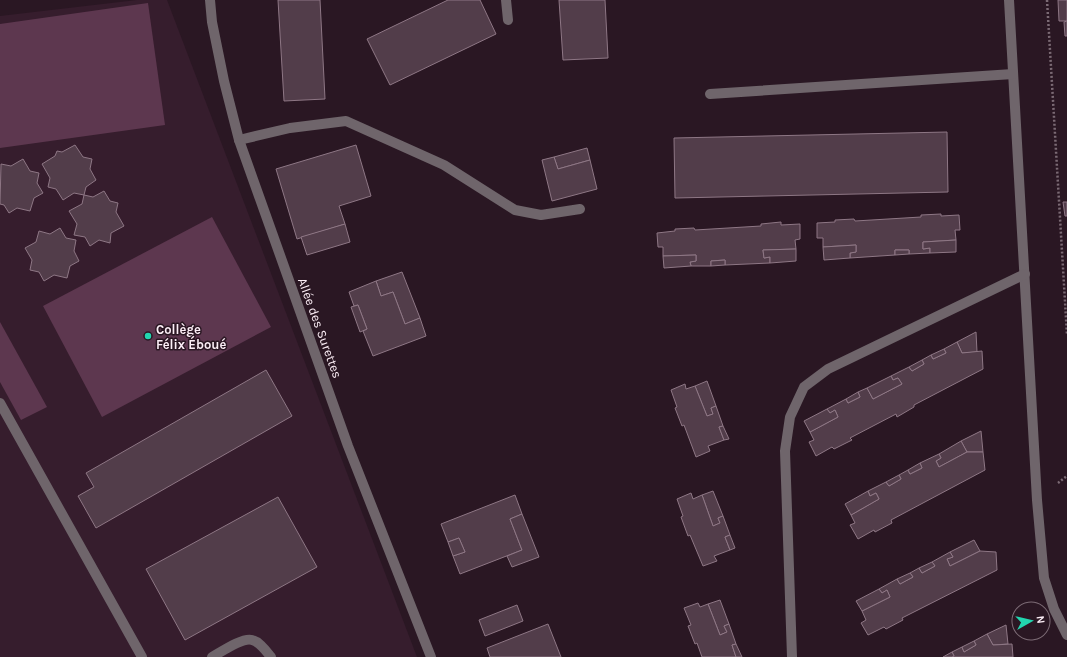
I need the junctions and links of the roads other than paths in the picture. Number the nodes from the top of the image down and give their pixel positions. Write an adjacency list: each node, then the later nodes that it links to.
1 (210, 0): 7 (street, Allée des Surettes)
2 (506, 0): 4 (street)
3 (1009, 0): 5 (street)
4 (508, 20)
5 (1013, 74): 6 (street); 9 (street)
6 (710, 94)
7 (239, 140): 8 (street); 15 (street, Allée des Surettes)
8 (580, 209)
9 (1025, 274): 11 (street); 16 (street)
10 (0, 403): 12 (street)
11 (1067, 635)
12 (142, 657)
13 (212, 657): 14 (street)
14 (271, 657)
15 (431, 657)
16 (792, 657)

